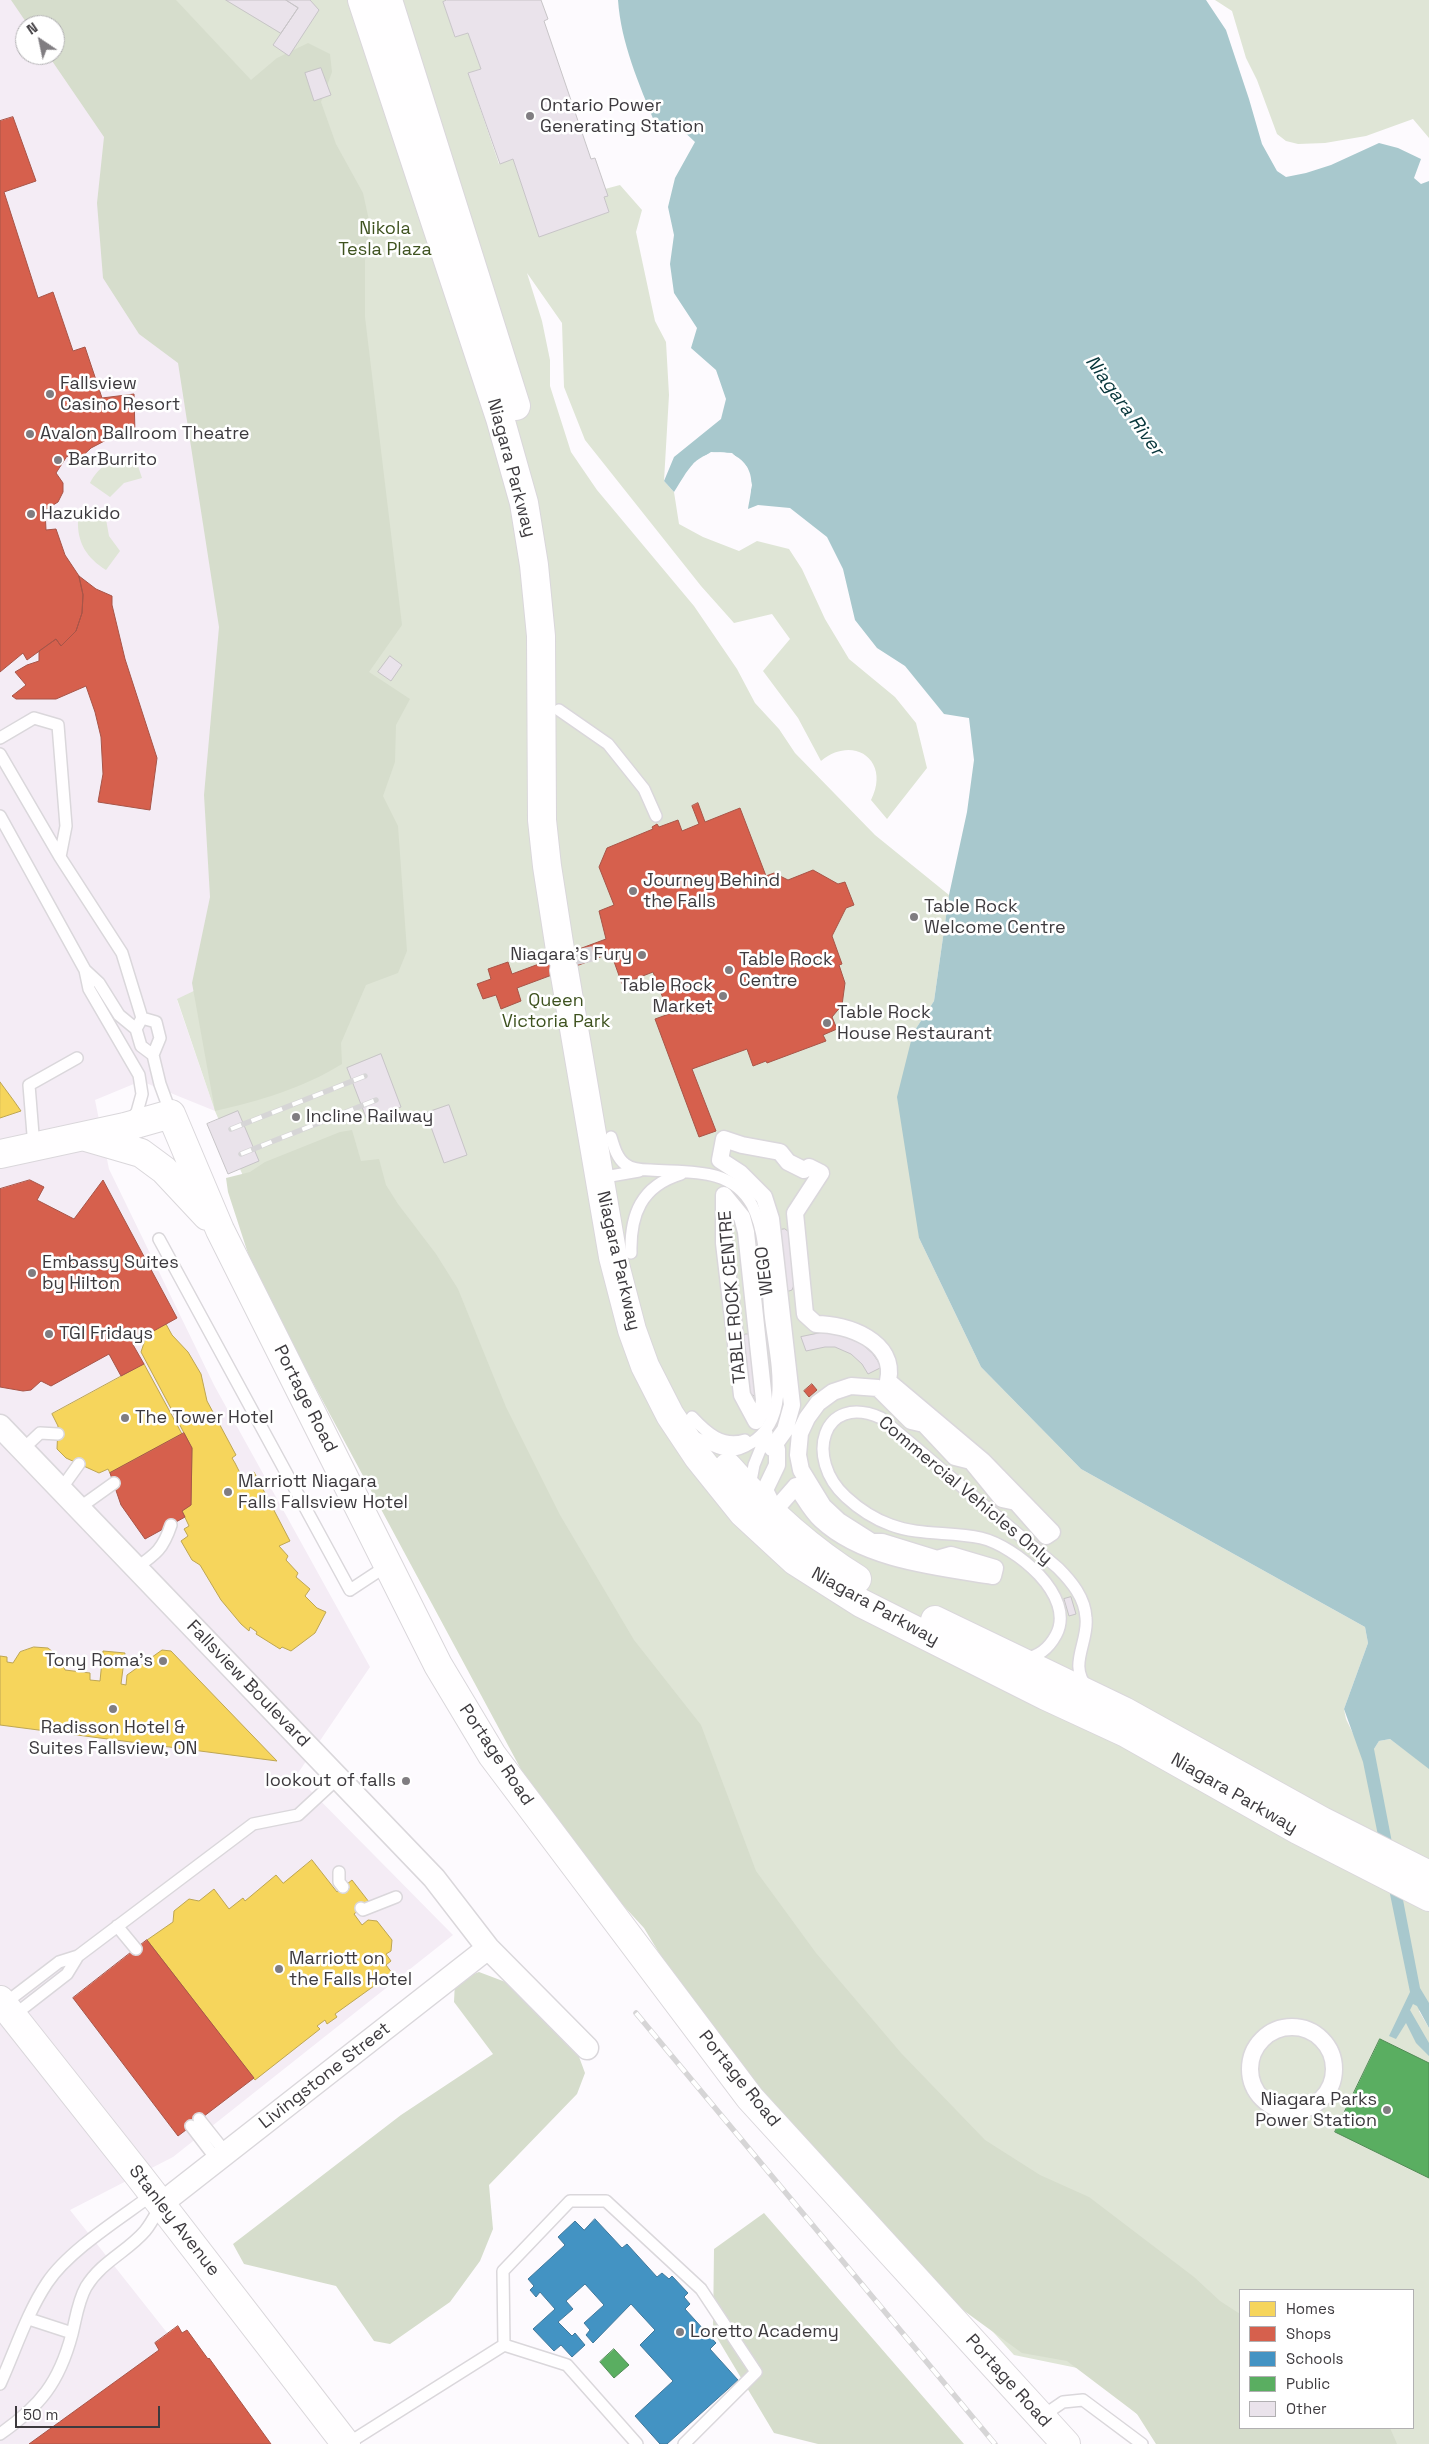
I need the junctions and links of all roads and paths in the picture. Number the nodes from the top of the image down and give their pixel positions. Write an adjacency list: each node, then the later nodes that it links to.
1 (362, 0): 9 (main road, Niagara Parkway)
2 (388, 0): 3 (main road, Niagara Parkway)
3 (559, 710): 7 (lane); 9 (main road, Niagara Parkway)
4 (0, 738): 8 (lane)
5 (0, 754): 8 (lane)
6 (0, 816): 10 (lane)
7 (656, 816)
8 (60, 858): 11 (lane)
9 (571, 960): 20 (main road, Niagara Parkway); 20 (main road, Niagara Parkway)
10 (85, 970): 11 (lane); 15 (lane)
11 (139, 1023): 12 (lane); 12 (lane)
12 (153, 1054): 14 (lane)
13 (77, 1058): 17 (lane)
14 (171, 1114): 15 (main road); 22 (main road, Portage Road)
15 (125, 1127): 16 (main road)
16 (84, 1136): 17 (main road); 22 (main road)
17 (34, 1147): 18 (main road)
18 (0, 1154)
19 (686, 1172): 20 (lane, WEGO); 24 (lane, WEGO); 25 (lane, WEGO)
20 (620, 1174): 24 (main road, Niagara Parkway); 27 (main road, Niagara Parkway)
21 (821, 1174): 21 (street)
22 (220, 1230): 40 (main road, Portage Road)
23 (159, 1239): 40 (lane)
24 (631, 1254): 27 (main road, Niagara Parkway)
25 (774, 1415): 27 (lane); 30 (lane, WEGO); 32 (lane)
26 (756, 1422): 26 (street, TABLE ROCK CENTRE)
27 (686, 1423): 30 (main road, Niagara Parkway); 39 (main road, Niagara Parkway)
28 (0, 1426): 31 (street, Fallsview Boulevard)
29 (58, 1434): 31 (lane)
30 (710, 1443): 36 (main road, Niagara Parkway)
31 (23, 1449): 35 (street, Fallsview Boulevard)
32 (760, 1450): 36 (lane); 39 (lane)
33 (79, 1464): 35 (lane)
34 (114, 1483): 37 (lane)
35 (61, 1490): 37 (street, Fallsview Boulevard)
36 (750, 1492): 39 (main road, Niagara Parkway)
37 (79, 1508): 41 (street, Fallsview Boulevard)
38 (171, 1525): 41 (lane)
39 (771, 1527): 42 (main road, Niagara Parkway); 45 (main road, Niagara Parkway)
40 (388, 1566): 65 (main road, Portage Road)
41 (136, 1568): 44 (street, Fallsview Boulevard)
42 (1000, 1651): 43 (main road, Niagara Parkway); 43 (lane, Commercial Vehicles Only)
43 (1096, 1696): 45 (main road, Niagara Parkway)
44 (338, 1778): 51 (lane); 52 (street, Fallsview Boulevard)
45 (1389, 1867): 47 (main road, Niagara Parkway)
46 (339, 1872): 48 (lane)
47 (1422, 1886)
48 (343, 1887)
49 (396, 1897): 50 (lane)
50 (361, 1908)
51 (117, 1926): 53 (lane); 54 (lane)
52 (488, 1948): 56 (street, Fallsview Boulevard); 59 (street, Livingstone Street)
53 (136, 1949)
54 (78, 1956): 55 (lane); 55 (lane)
55 (7, 2012): 60 (main road, Stanley Avenue)
56 (587, 2048)
57 (1271, 2106): 57 (street)
58 (195, 2122): 59 (lane)
59 (222, 2157): 60 (street, Livingstone Street)
60 (157, 2199): 61 (lane); 62 (lane); 67 (main road, Stanley Avenue)
61 (29, 2319): 62 (lane); 64 (lane)
62 (72, 2333): 66 (lane)
63 (504, 2345): 67 (lane); 68 (lane); 69 (lane)
64 (0, 2384)
65 (1041, 2417): 70 (main road, Portage Road); 71 (lane)
66 (0, 2434)
67 (347, 2444)
68 (637, 2444)
69 (684, 2444)
70 (1066, 2444)
71 (1142, 2444)

